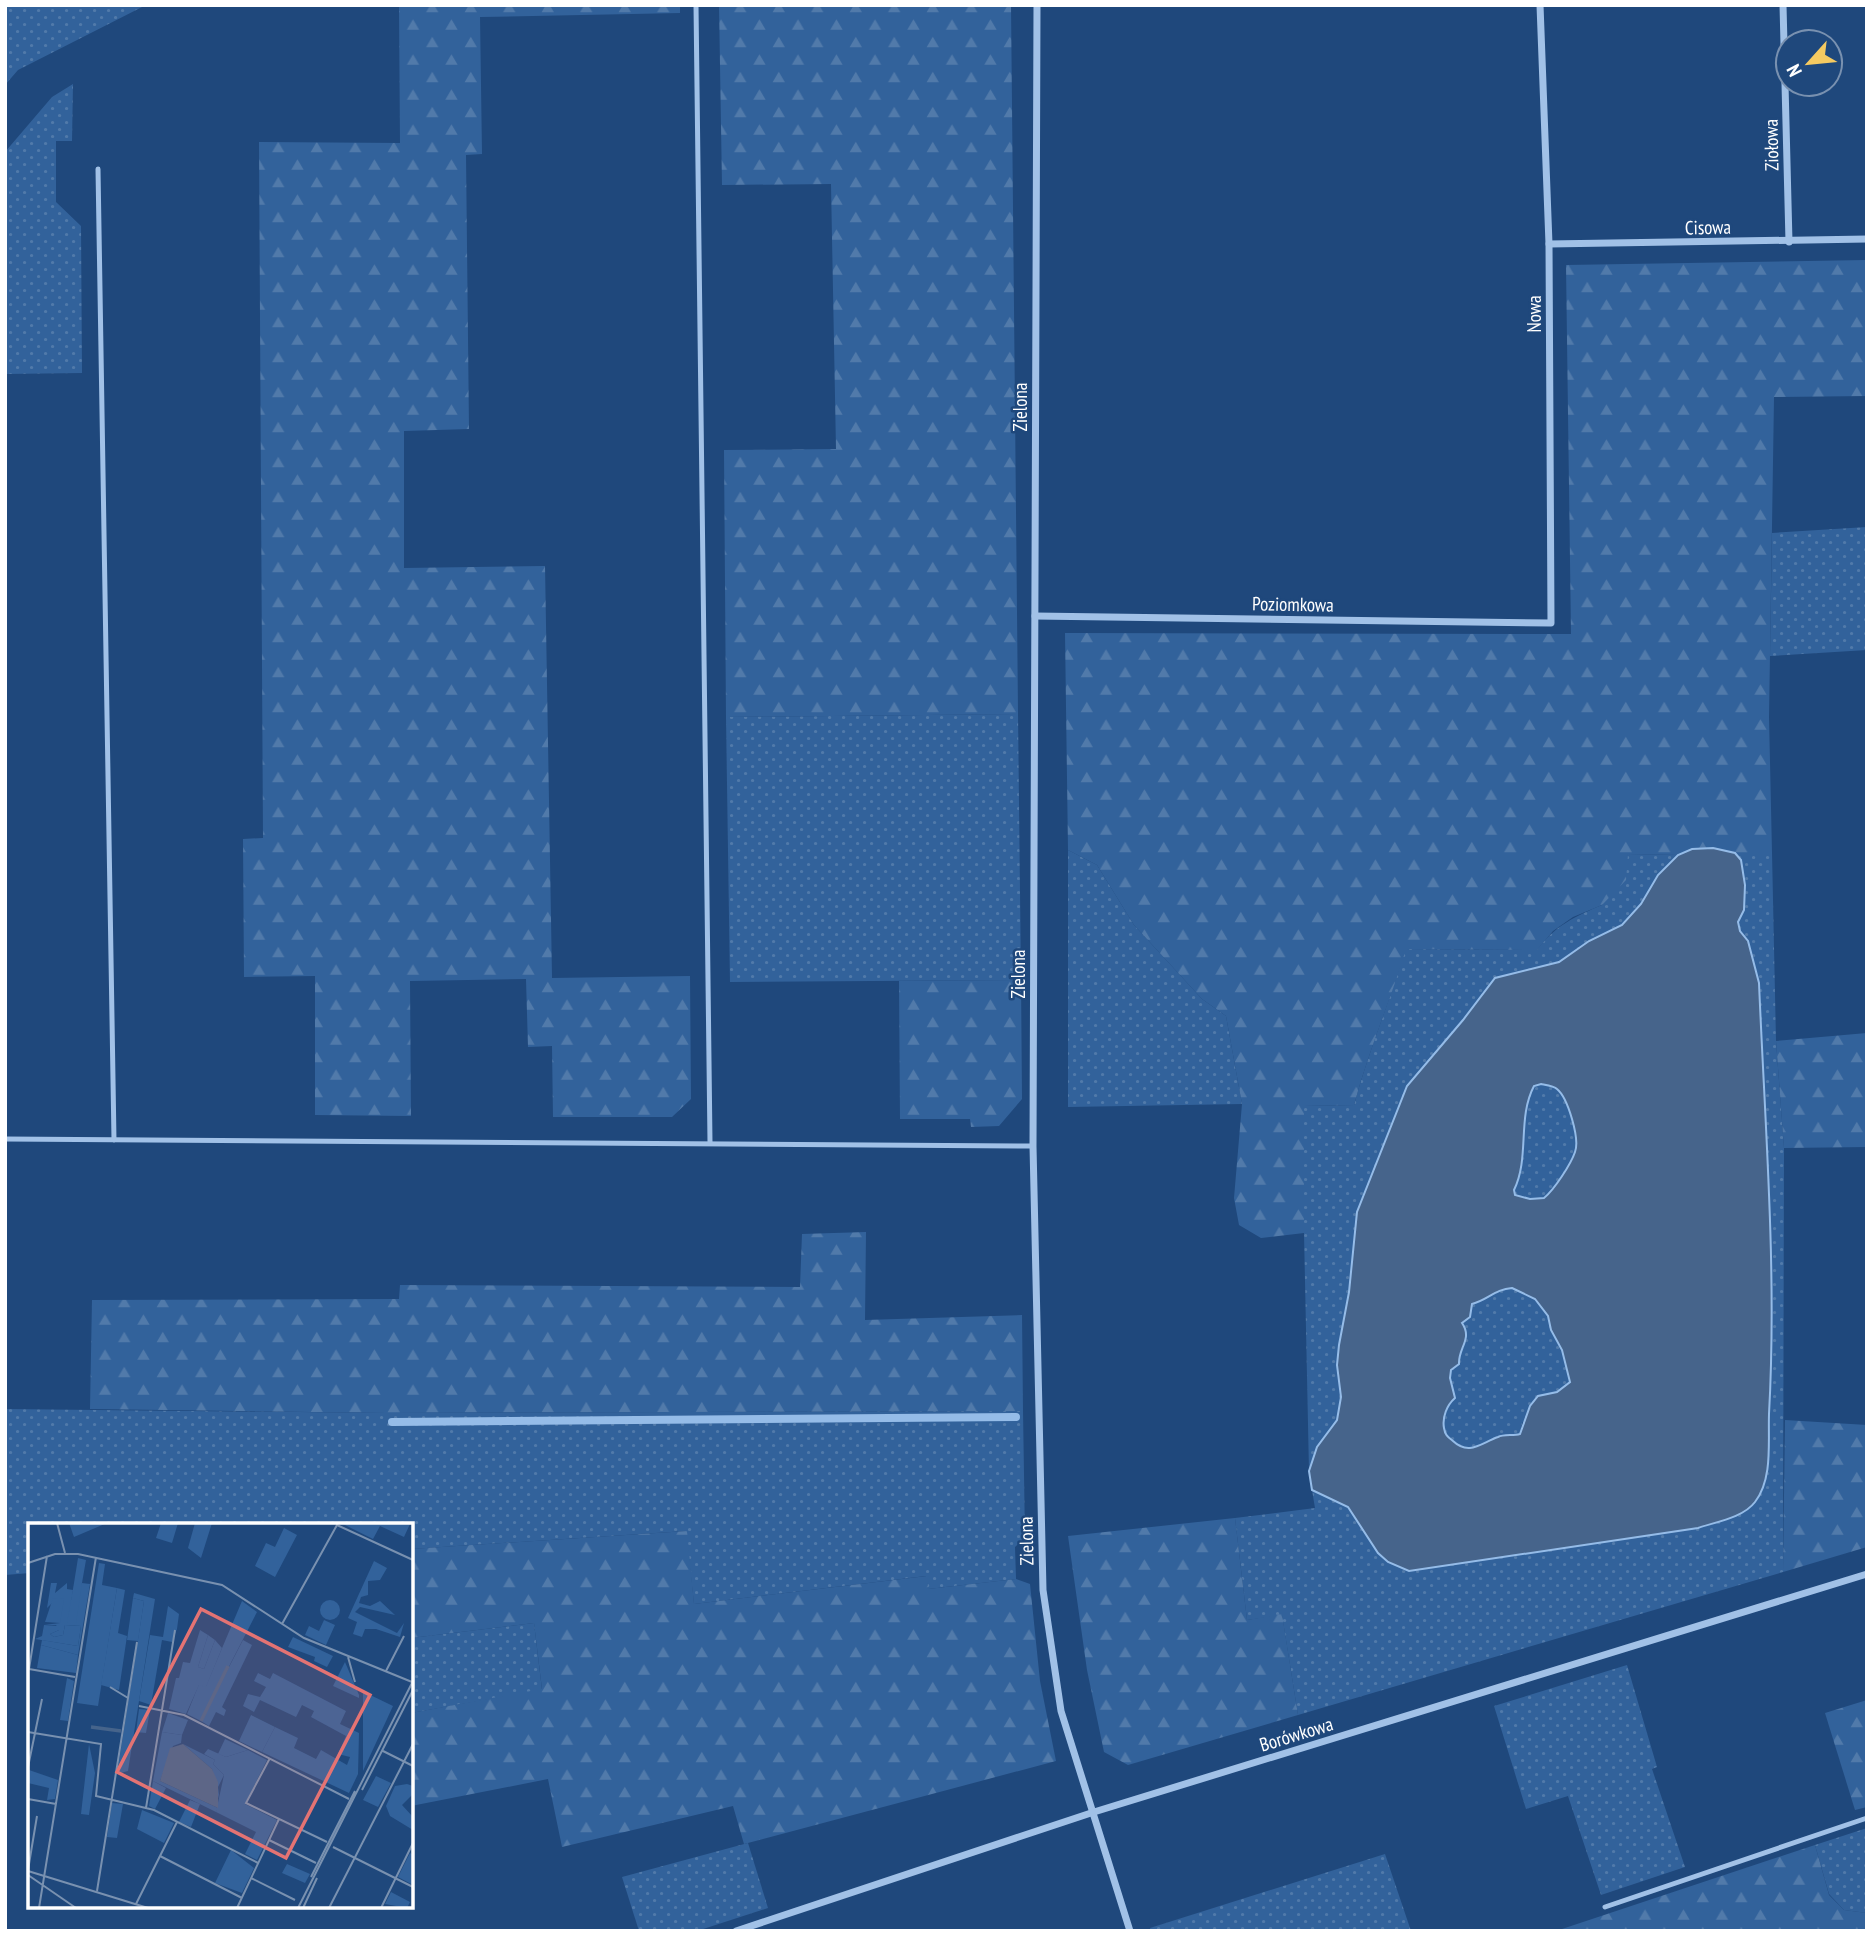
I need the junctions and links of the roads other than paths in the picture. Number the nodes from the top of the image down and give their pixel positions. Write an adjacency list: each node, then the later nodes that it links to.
1 (696, 5): 13 (lane)
2 (1037, 5): 9 (street, Zielona)
3 (1540, 5): 8 (street, Nowa)
4 (1783, 5): 7 (street, Ziołowa)
5 (98, 169): 12 (lane)
6 (1867, 239): 7 (street, Cisowa)
7 (1788, 242): 8 (street, Cisowa)
8 (1549, 244): 10 (street, Nowa)
9 (1035, 616): 10 (street, Poziomkowa); 14 (street, Zielona)
10 (1552, 623)
11 (5, 1139): 12 (lane)
12 (114, 1140): 13 (lane)
13 (710, 1142): 14 (lane)
14 (1033, 1146): 16 (street, Zielona)
15 (1867, 1574): 16 (street, Borówkowa)
16 (1094, 1812): 19 (street, Borówkowa); 20 (street, Zielona)
17 (1867, 1818): 18 (lane)
18 (1605, 1907)
19 (736, 1931)
20 (1130, 1931)

